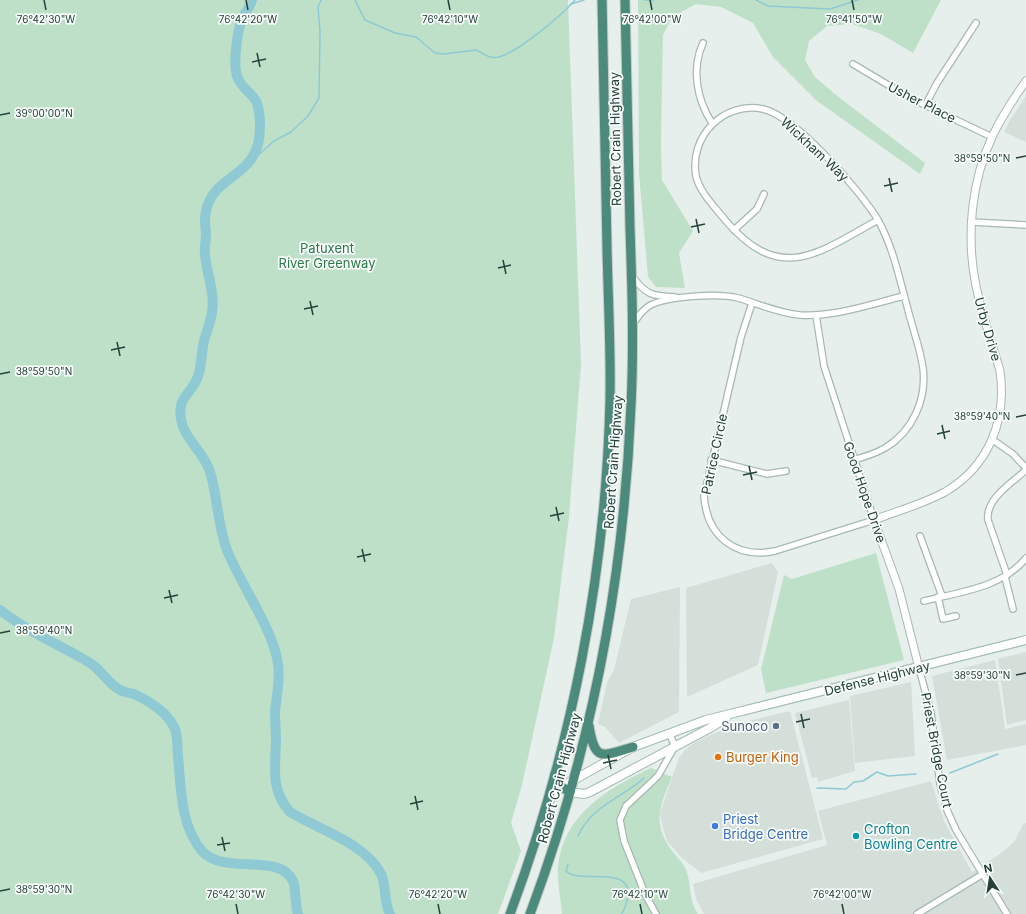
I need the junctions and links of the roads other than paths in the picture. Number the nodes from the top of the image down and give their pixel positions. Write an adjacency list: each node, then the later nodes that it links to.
1 (602, 0): 41 (highway, Robert Crain Highway)
2 (625, 0): 15 (highway, Robert Crain Highway)
3 (976, 23): 7 (street)
4 (703, 43): 8 (street)
5 (853, 64): 7 (street, Usher Place)
6 (1026, 81): 9 (street, Urby Drive)
7 (924, 106): 9 (street, Usher Place)
8 (712, 123): 11 (street, Wickham Way); 14 (street, Wickham Way)
9 (992, 136): 12 (street, Urby Drive)
10 (764, 194): 14 (street)
11 (878, 220): 14 (street, Wickham Way); 16 (street, Wickham Way)
12 (971, 222): 13 (street); 21 (street, Urby Drive)
13 (1026, 225)
14 (734, 230)
15 (632, 276): 17 (street); 20 (highway, Robert Crain Highway)
16 (904, 296): 19 (street); 23 (street, Wickham Way)
17 (685, 298): 18 (street); 20 (street)
18 (752, 303): 19 (street); 22 (street, Patrice Circle)
19 (816, 315): 23 (street, Good Hope Drive)
20 (632, 326): 37 (highway, Robert Crain Highway)
21 (993, 440): 24 (street); 26 (street, Urby Drive)
22 (712, 460): 25 (street); 26 (street, Patrice Circle)
23 (854, 460): 26 (street, Good Hope Drive)
24 (1026, 469): 29 (street)
25 (786, 471)
26 (874, 520): 35 (street, Good Hope Drive)
27 (920, 536): 30 (street)
28 (1026, 558): 29 (street)
29 (1006, 576): 30 (street); 32 (street)
30 (940, 597): 31 (street); 33 (street)
31 (924, 601)
32 (1013, 609)
33 (956, 616)
34 (1026, 640): 35 (main road, Defense Highway)
35 (919, 668): 36 (main road, Defense Highway); 46 (street, Priest Bridge Court)
36 (729, 716): 38 (main road, Defense Highway); 39 (main road, Defense Highway)
37 (588, 721): 40 (highway); 42 (highway, Robert Crain Highway)
38 (669, 733): 39 (street); 40 (main road, Defense Highway)
39 (674, 746): 44 (main road, Defense Highway); 49 (street)
40 (632, 748): 42 (main road, Defense Highway)
41 (555, 772): 43 (highway); 45 (highway, Robert Crain Highway)
42 (574, 779): 43 (main road, Defense Highway); 44 (highway, Robert Crain Highway)
43 (561, 787): 44 (highway); 45 (main road, Defense Highway)
44 (570, 792): 48 (highway, Robert Crain Highway)
45 (546, 805): 47 (highway, Robert Crain Highway)
46 (983, 874): 50 (street); 51 (street, Priest Bridge Court)
47 (510, 914)
48 (530, 914)
49 (656, 914)
50 (917, 914)
51 (1007, 914)

